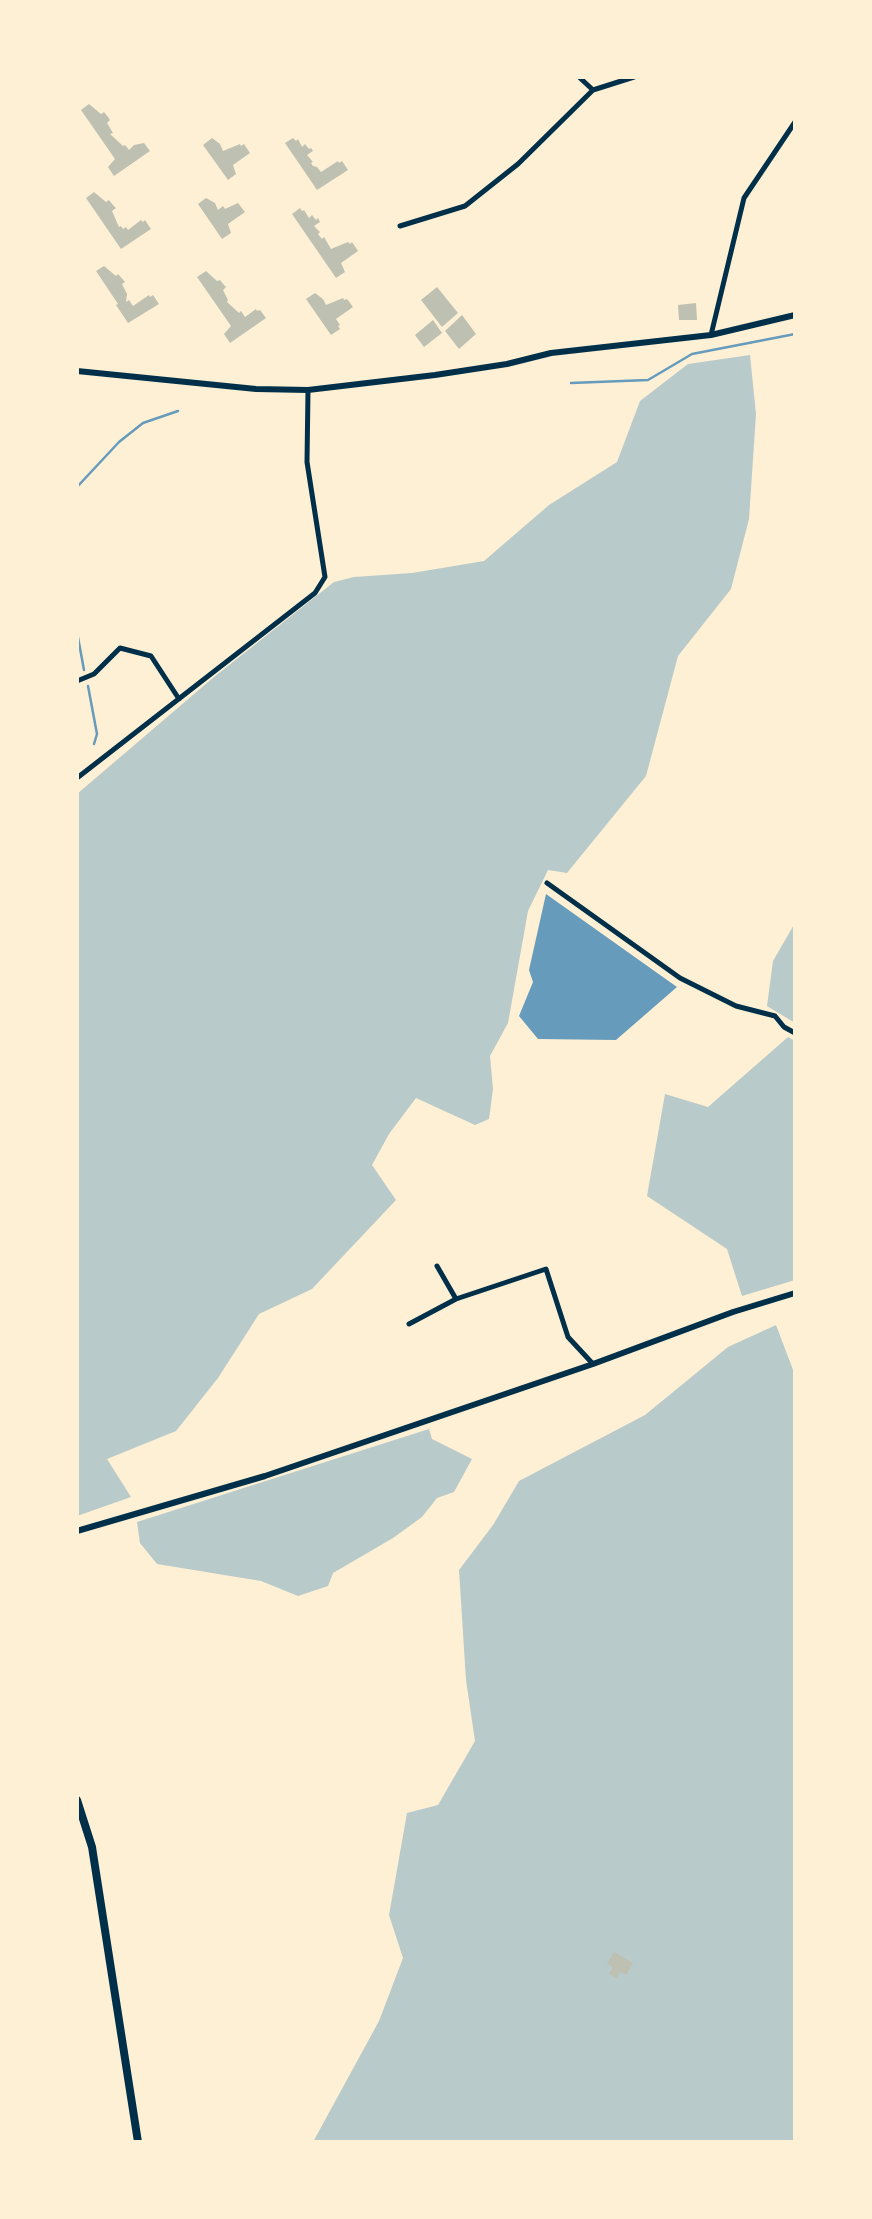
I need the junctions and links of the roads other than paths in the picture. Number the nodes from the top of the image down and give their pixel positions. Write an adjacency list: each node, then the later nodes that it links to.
1 (579, 77): 3 (street)
2 (634, 77): 3 (street)
3 (593, 90): 5 (street)
4 (795, 122): 7 (street)
5 (400, 226)
6 (795, 315): 7 (street)
7 (710, 335): 9 (street)
8 (77, 370): 9 (street)
9 (307, 390): 11 (street)
10 (77, 681): 11 (street)
11 (180, 699): 12 (street)
12 (77, 778)
13 (547, 883): 14 (street)
14 (795, 1033)
15 (437, 1266): 17 (street)
16 (795, 1293): 19 (street)
17 (456, 1298): 18 (street); 19 (street)
18 (409, 1324)
19 (593, 1364): 20 (street)
20 (77, 1531)
21 (77, 1800): 22 (main road)
22 (138, 2142)

